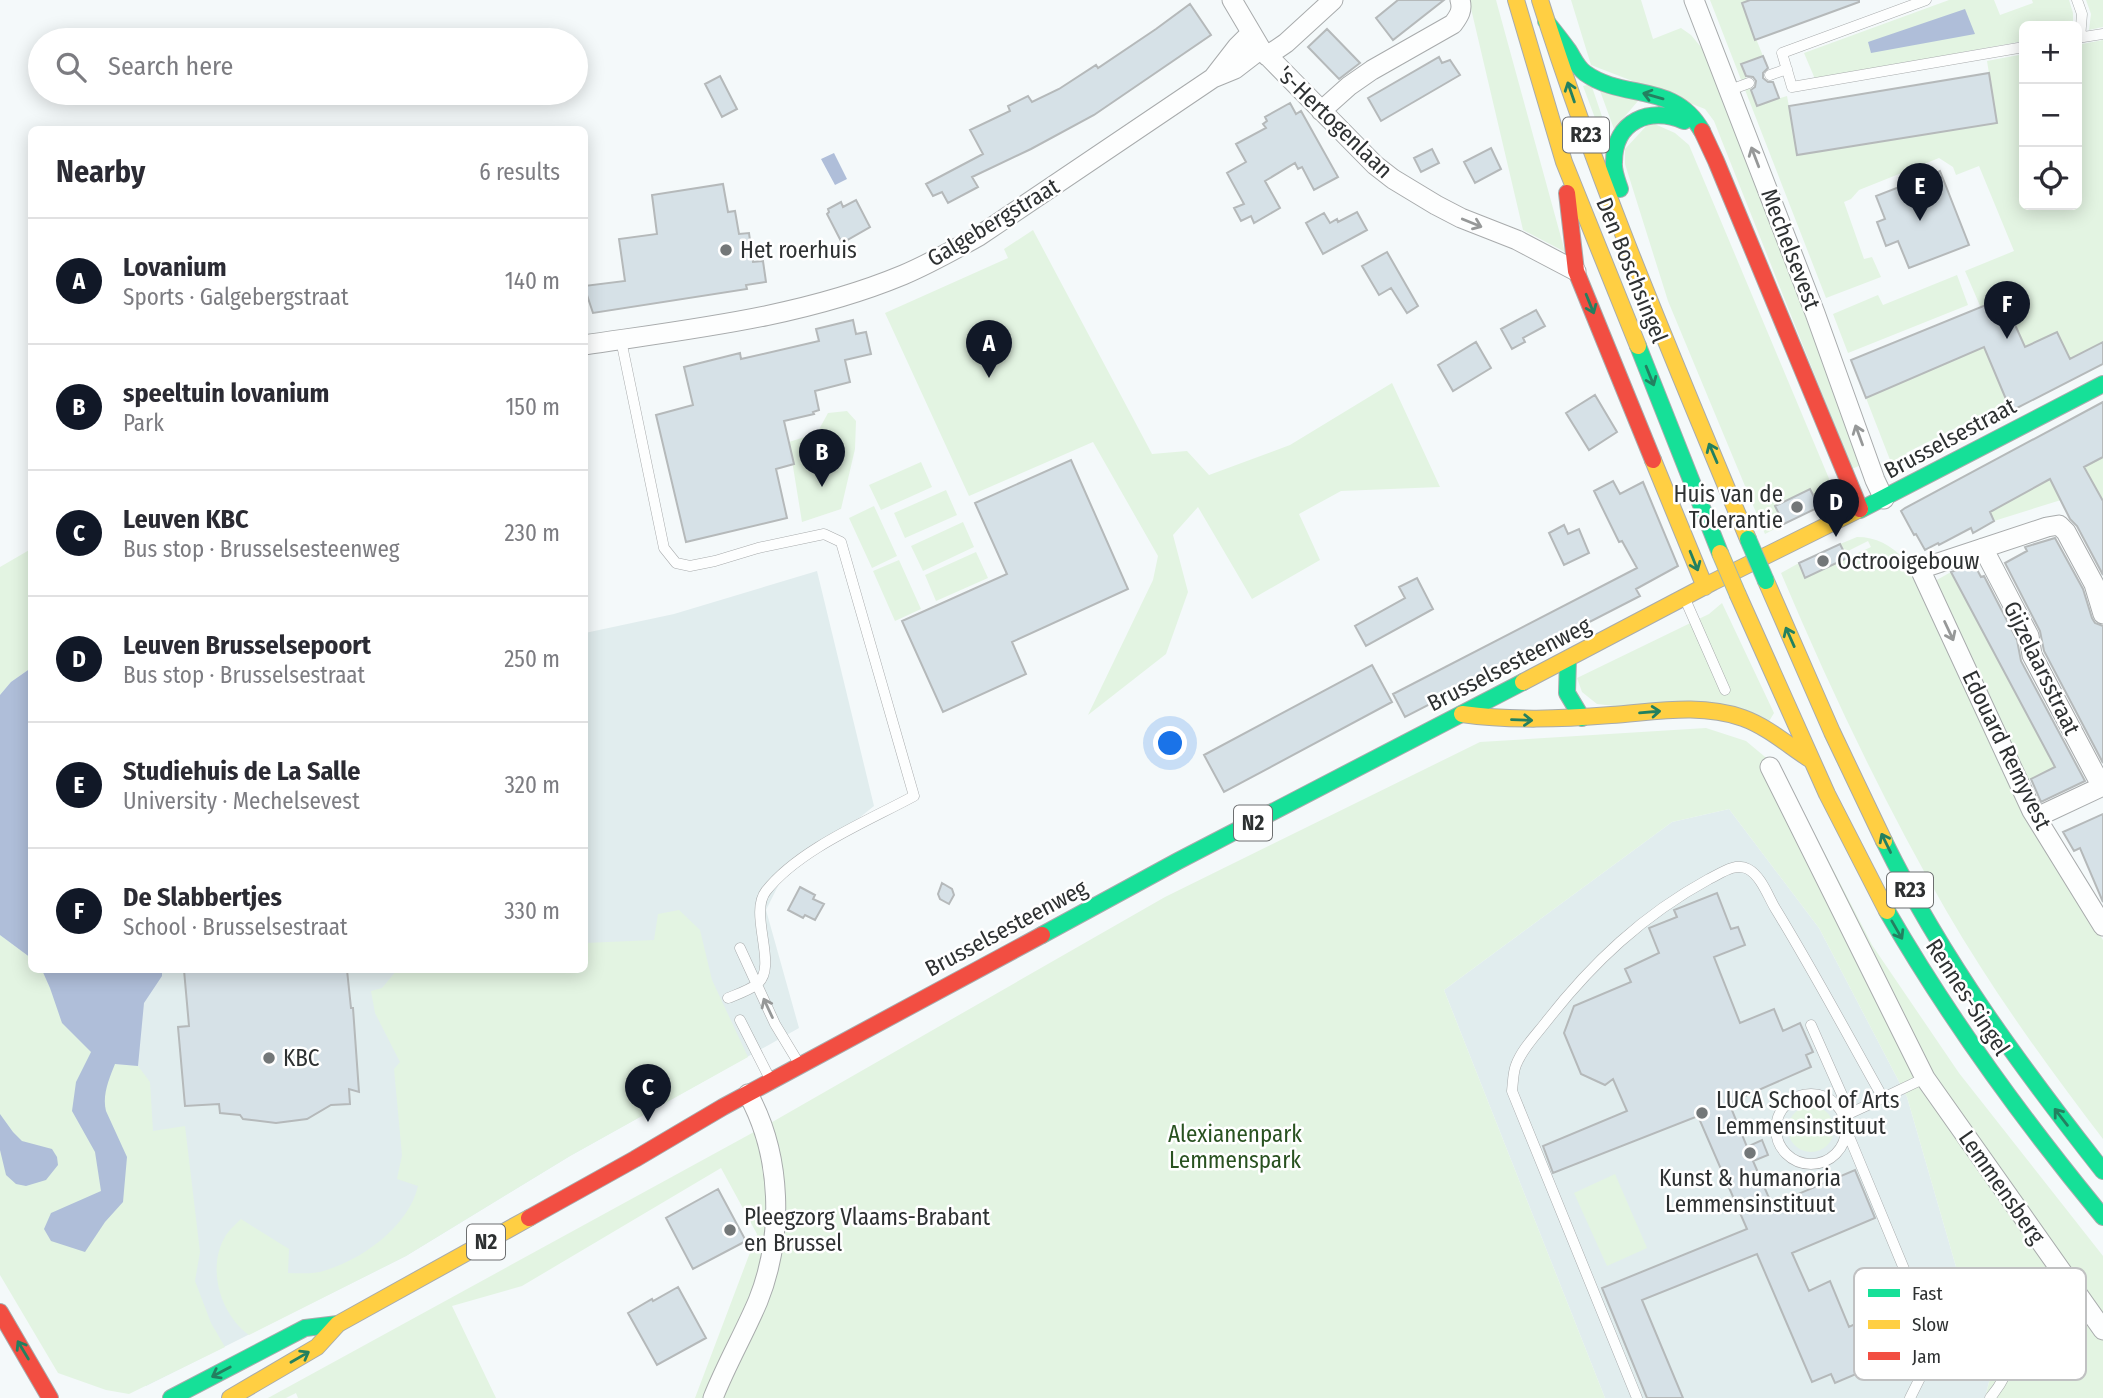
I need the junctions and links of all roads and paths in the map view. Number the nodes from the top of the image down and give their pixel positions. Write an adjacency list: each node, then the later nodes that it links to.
1 (1232, 0): 13 (street, 's-Hertogenlaan)
2 (1333, 0): 13 (street, Galgebergstraat)
3 (1460, 0): 19 (street)
4 (1516, 0): 21 (main road, Den Boschsingel / R23)
5 (1540, 0): 9 (main road, Den Boschsingel / R23)
6 (1694, 0): 18 (street, Mechelsevest)
7 (1926, 0): 15 (lane)
8 (2077, 0): 10 (lane)
9 (1546, 21): 20 (main road, one-way to 9); 22 (main road, Den Boschsingel / R23, one-way to 9)
10 (2081, 21)
11 (2103, 34): 12 (lane)
12 (2082, 37)
13 (1260, 46): 19 (street, 's-Hertogenlaan); 24 (street, Galgebergstraat)
14 (2019, 48): 15 (lane)
15 (1787, 69): 16 (lane)
16 (1770, 75)
17 (1749, 83): 18 (lane)
18 (1730, 90): 27 (street, Mechelsevest, one-way to 18)
19 (1321, 111): 23 (street, 's-Hertogenlaan, one-way to 23)
20 (1702, 133): 22 (main road); 28 (main road)
21 (1564, 162): 23 (main road); 31 (main road, Den Boschsingel / R23, one-way to 31)
22 (1628, 248): 29 (main road, Den Boschsingel / R23, one-way to 22)
23 (1576, 271): 32 (main road, one-way to 32)
24 (621, 340): 25 (street, Galgebergstraat); 45 (lane)
25 (588, 344)
26 (2103, 384): 27 (main road, Brusselsestraat)
27 (1884, 499): 28 (main road, Brusselsestraat)
28 (1860, 510): 32 (main road, Brusselsestraat / N2)
29 (1748, 539): 56 (main road, Rennes-Singel / R23, one-way to 29, bridge)
30 (1983, 548): 34 (street); 41 (street, Gijzelaarsstraat); 42 (street, Edouard Remyvest, one-way to 42)
31 (1720, 553): 39 (main road, Rennes-Singel / R23, bridge)
32 (1705, 587): 33 (main road, Brusselsesteenweg / N2)
33 (1685, 598): 35 (main road, Brusselsesteenweg / N2); 36 (lane)
34 (2103, 614)
35 (1568, 659): 37 (main road, Brusselsesteenweg / N2); 38 (main road)
36 (1725, 690)
37 (1462, 714): 38 (main road, one-way to 38); 49 (main road, Brusselsesteenweg / N2)
38 (1582, 718): 39 (main road, one-way to 39)
39 (1811, 760): 57 (main road, Rennes-Singel / R23, one-way to 57)
40 (1770, 767): 50 (street, Lemmensberg)
41 (2103, 787): 42 (street)
42 (2036, 817): 43 (street, Edouard Remyvest)
43 (2103, 926)
44 (740, 948): 45 (lane)
45 (757, 984): 46 (lane); 49 (lane, one-way to 45)
46 (729, 998)
47 (740, 1020): 51 (lane)
48 (1811, 1026): 54 (lane)
49 (800, 1065): 51 (main road, Brusselsesteenweg / N2)
50 (1925, 1078): 53 (lane); 59 (street, Lemmensberg)
51 (771, 1081): 52 (main road, Brusselsesteenweg / N2)
52 (748, 1094): 62 (main road, Brusselsesteenweg / N2); 70 (street)
53 (1883, 1098): 54 (lane); 71 (lane)
54 (1847, 1114): 55 (lane); 55 (lane)
55 (1846, 1129): 58 (lane)
56 (2103, 1171)
57 (2103, 1217)
58 (1904, 1268)
59 (2059, 1268)
60 (2086, 1306): 63 (street, Lemmensberg)
61 (0, 1312): 66 (main road, one-way to 61)
62 (338, 1324): 68 (main road, Brusselsesteenweg / N2, one-way to 68); 69 (main road, Brusselsesteenweg / N2, one-way to 62)
63 (2103, 1330)
64 (1919, 1380): 72 (lane)
65 (2003, 1380): 73 (lane)
66 (48, 1393): 67 (main road)
67 (61, 1398)
68 (171, 1398)
69 (230, 1398)
70 (713, 1398)
71 (1637, 1398)
72 (1910, 1398)
73 (1990, 1398)

